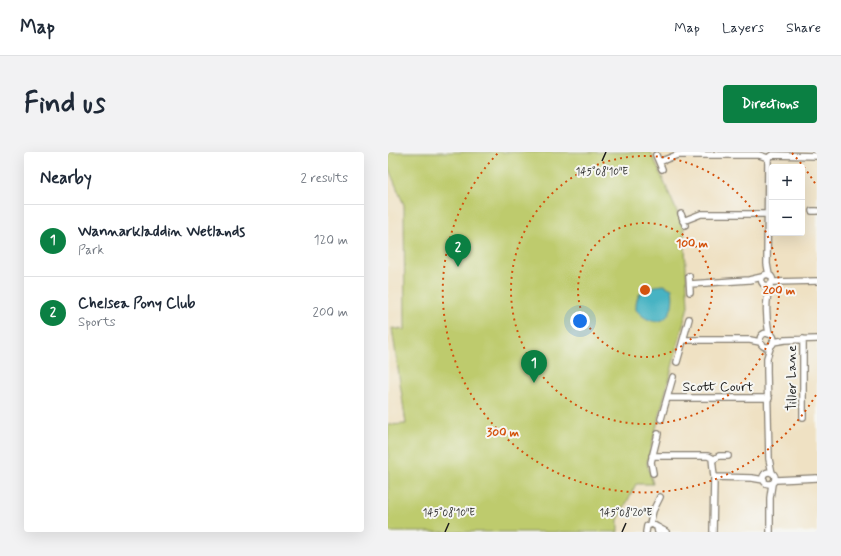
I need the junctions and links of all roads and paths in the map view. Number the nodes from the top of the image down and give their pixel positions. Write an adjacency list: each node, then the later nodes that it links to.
1 (656, 155): 4 (street)
2 (817, 156): 3 (street)
3 (768, 158): 4 (street); 7 (street)
4 (659, 162): 5 (street)
5 (662, 168)
6 (681, 214): 7 (street)
7 (767, 214): 9 (street)
8 (689, 276): 11 (street)
9 (767, 280): 10 (street); 11 (street); 17 (street)
10 (817, 281)
11 (690, 284): 12 (street)
12 (690, 292)
13 (689, 319): 16 (street)
14 (803, 339): 15 (street); 17 (street); 22 (street, Tiller Lane)
15 (817, 339)
16 (684, 340): 17 (street); 18 (street)
17 (767, 340): 21 (street)
18 (677, 362)
19 (673, 377): 20 (street, Scott Court)
20 (668, 398): 21 (street, Scott Court); 23 (street, Scott Court)
21 (769, 398): 30 (street)
22 (803, 417)
23 (661, 419)
24 (658, 434): 25 (street)
25 (652, 456): 27 (street); 28 (street)
26 (728, 456): 27 (street)
27 (713, 460): 29 (street)
28 (653, 473)
29 (714, 477): 30 (street); 37 (street)
30 (769, 478): 31 (street); 38 (street)
31 (817, 478)
32 (660, 497): 33 (street)
33 (650, 524): 34 (street); 35 (street)
34 (657, 530): 36 (street)
35 (645, 531)
36 (666, 532)
37 (713, 532)
38 (770, 532)

